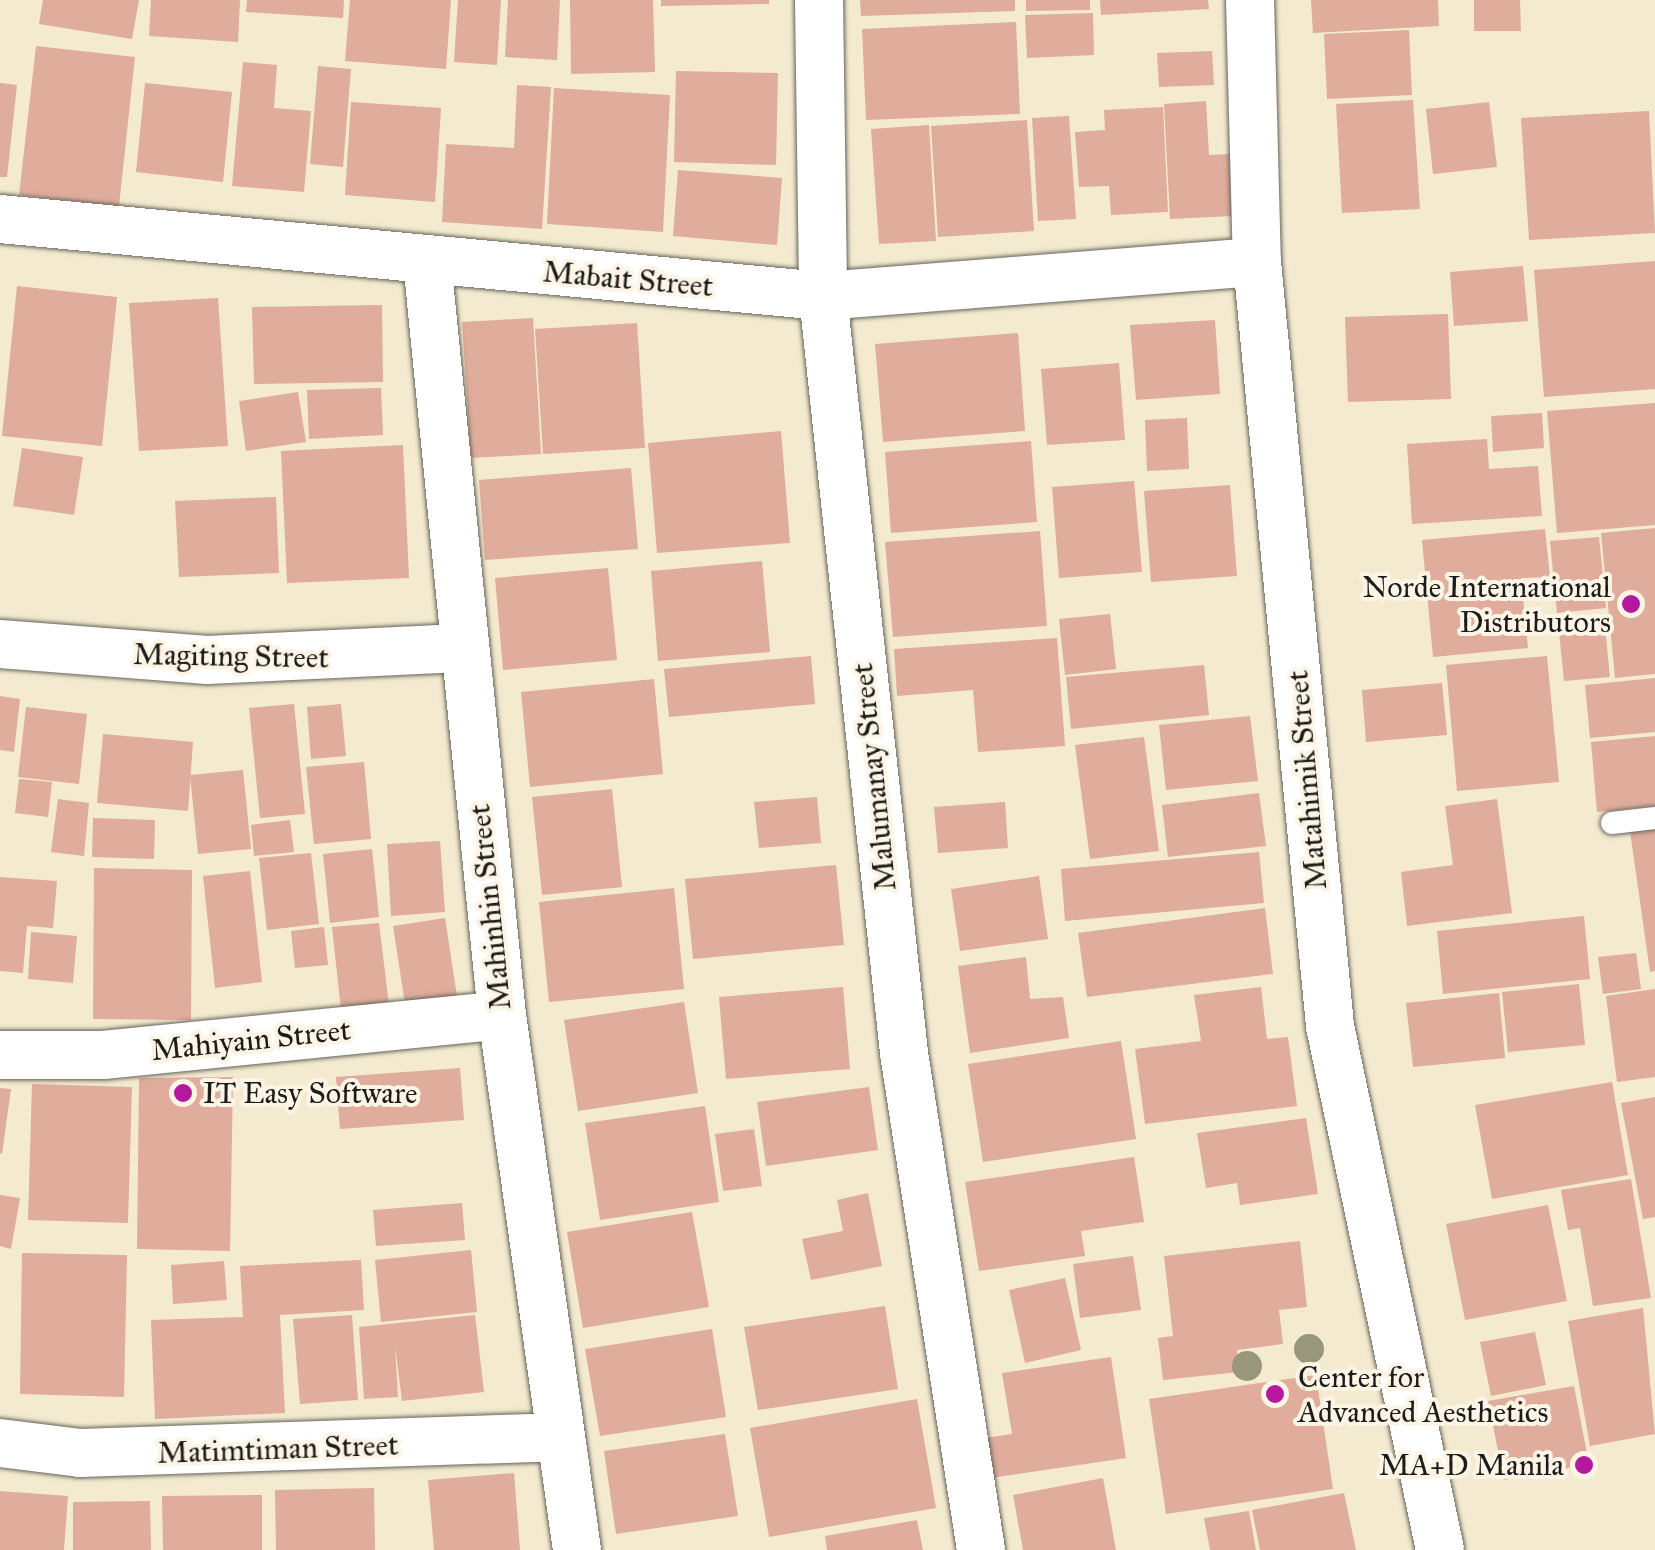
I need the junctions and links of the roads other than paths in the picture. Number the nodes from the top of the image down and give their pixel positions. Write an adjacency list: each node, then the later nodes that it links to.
1 (819, 0): 6 (street, Malumanay Street)
2 (1250, 0): 5 (street, Matahimik Street)
3 (0, 219): 4 (street, Mabait Street)
4 (427, 261): 6 (street, Mabait Street); 8 (street, Mahinhin Street)
5 (1257, 262): 6 (street, Mabait Street); 17 (street, Matahimik Street)
6 (823, 296): 16 (street, Malumanay Street)
7 (0, 644): 8 (street, Magiting Street)
8 (461, 648): 11 (street, Mahinhin Street)
9 (1655, 818): 10 (lane)
10 (1612, 823)
11 (502, 1015): 12 (street, Mahiyain Street); 13 (street, Mahinhin Street)
12 (0, 1055)
13 (557, 1437): 14 (street, Matimtiman Street); 15 (street, Mahinhin Street)
14 (0, 1443)
15 (577, 1550)
16 (981, 1550)
17 (1440, 1550)

